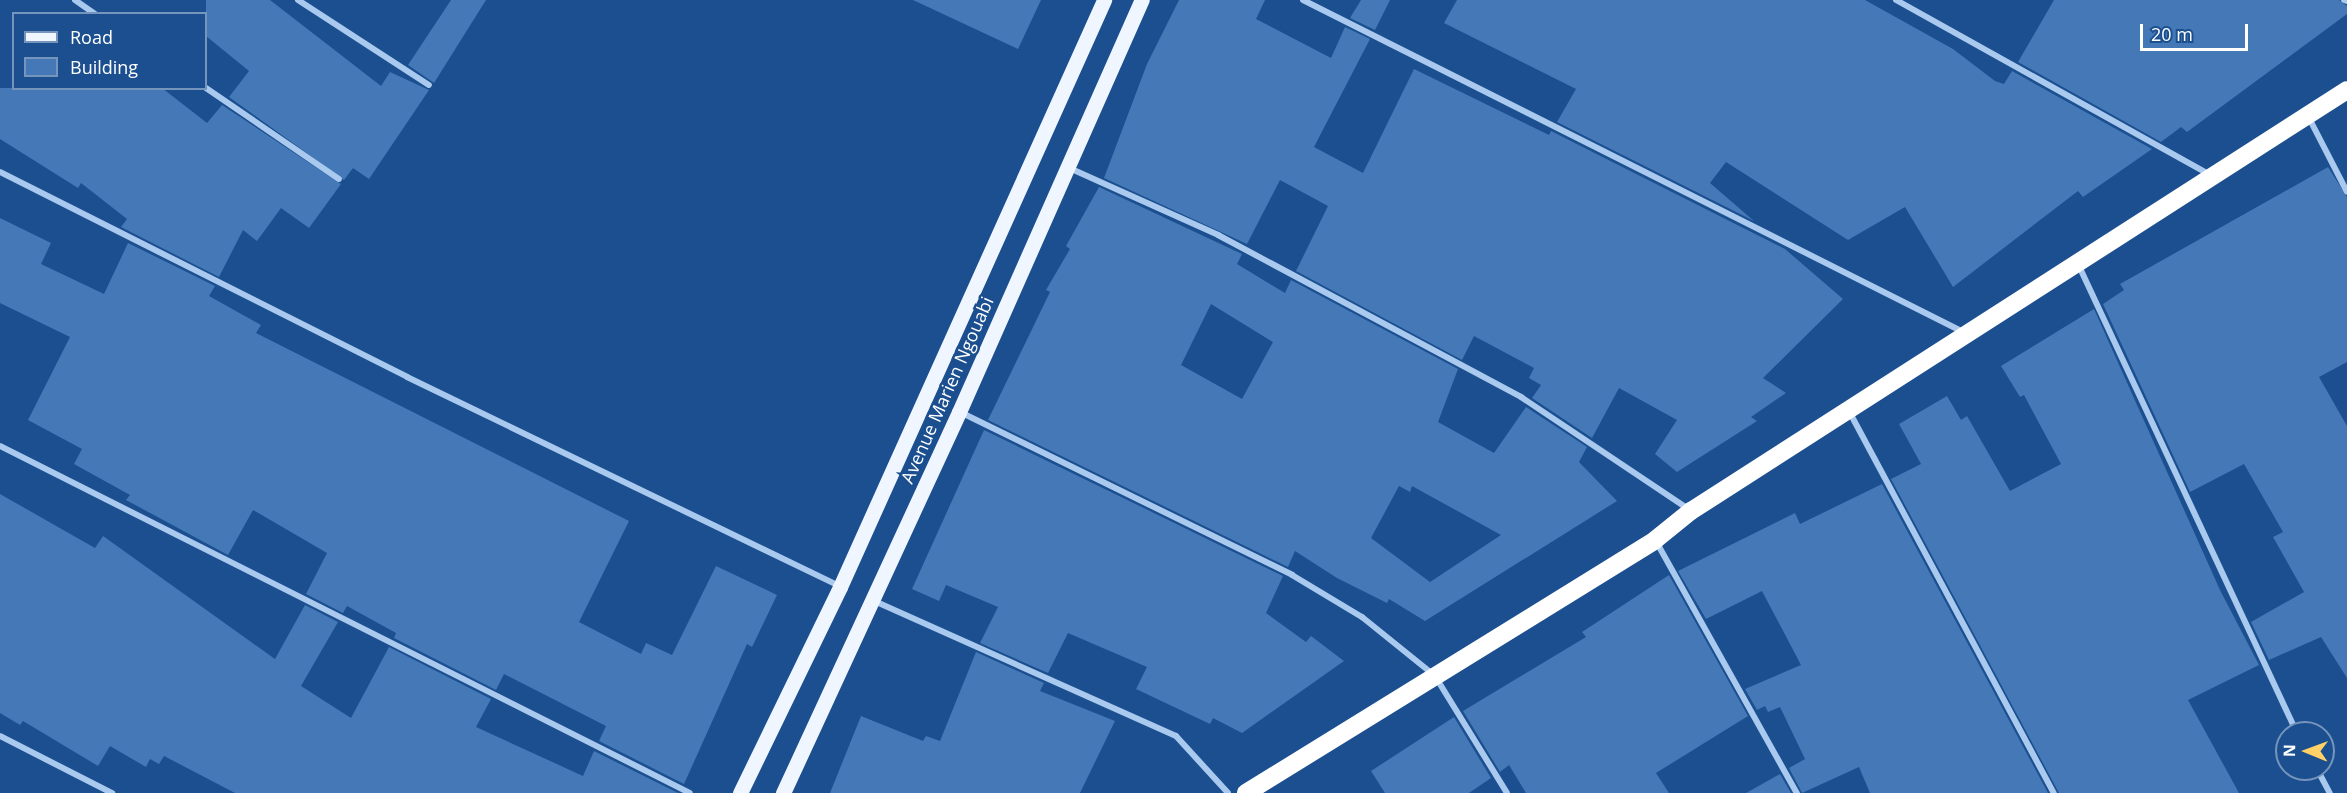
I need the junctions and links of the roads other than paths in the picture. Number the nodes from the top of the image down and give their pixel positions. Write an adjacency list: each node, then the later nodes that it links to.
1 (75, 0): 7 (street)
2 (298, 0): 8 (street)
3 (1104, 0): 24 (main road)
4 (1142, 0): 12 (main road, Avenue Marien Ngouabi)
5 (1303, 0): 18 (street)
6 (1896, 0): 14 (street)
7 (92, 12)
8 (429, 85)
9 (207, 89): 15 (street)
10 (2347, 90): 11 (highway)
11 (2306, 113): 14 (highway); 16 (street)
12 (1067, 167): 20 (main road, Avenue Marien Ngouabi); 22 (street)
13 (0, 172): 24 (street)
14 (2211, 175): 17 (highway)
15 (339, 179)
16 (2347, 192)
17 (2077, 261): 18 (highway); 27 (street)
18 (1969, 334): 19 (highway)
19 (1849, 410): 22 (highway); 37 (street)
20 (959, 412): 25 (main road, Avenue Marien Ngouabi); 26 (street)
21 (0, 446): 30 (street)
22 (1691, 511): 23 (highway)
23 (1655, 540): 26 (highway); 36 (street)
24 (840, 586): 31 (main road)
25 (872, 600): 32 (main road, Avenue Marien Ngouabi); 33 (street)
26 (1435, 676): 34 (highway); 35 (street)
27 (2291, 721)
28 (0, 736): 29 (street)
29 (112, 793)
30 (690, 793)
31 (740, 793)
32 (783, 793)
33 (1228, 793)
34 (1246, 793)
35 (1507, 793)
36 (1797, 793)
37 (2054, 793)

